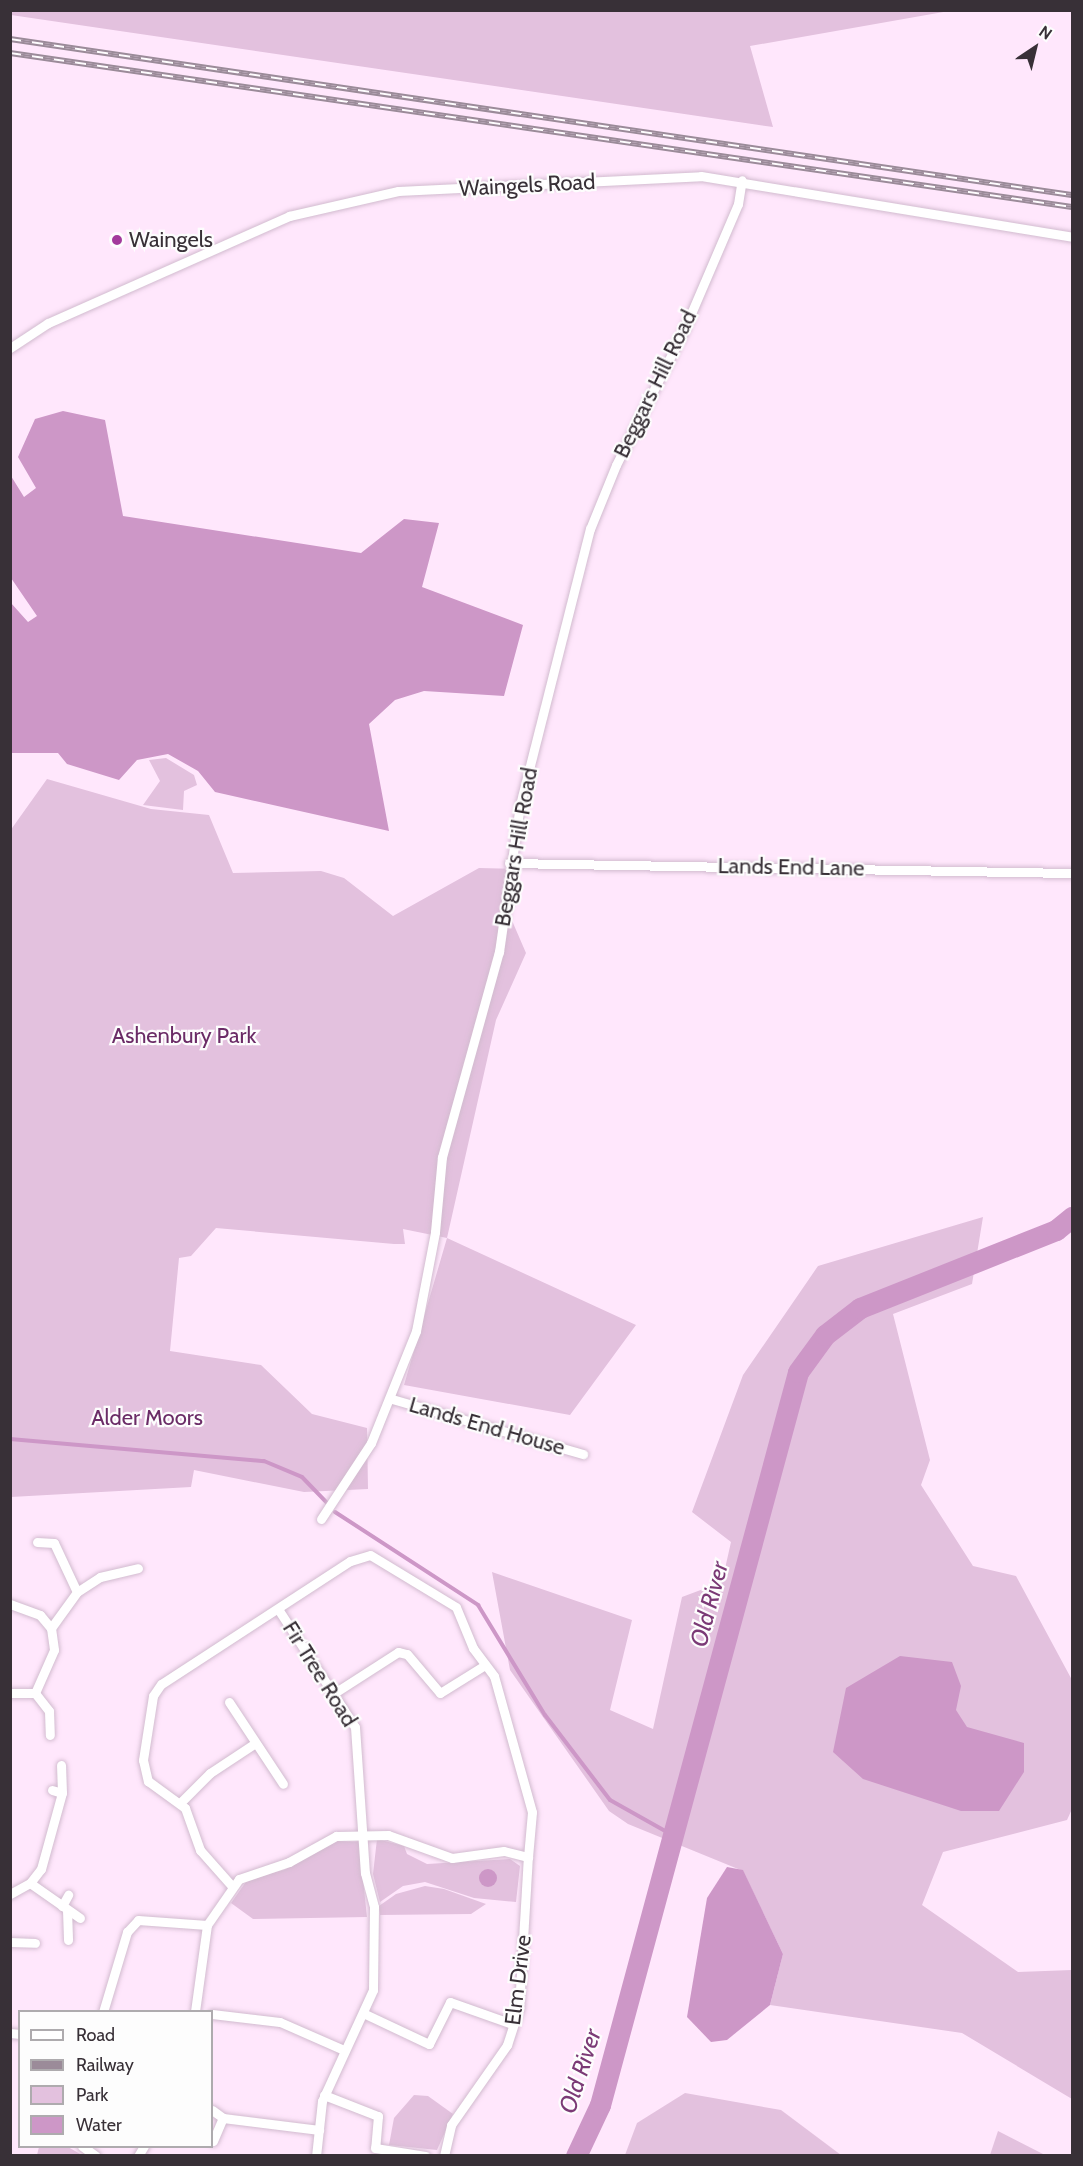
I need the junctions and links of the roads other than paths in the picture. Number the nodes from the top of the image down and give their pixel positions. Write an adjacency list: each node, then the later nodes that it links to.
1 (742, 180): 2 (street, Waingels Road); 3 (street, Waingels Road); 4 (street, Beggars Hill Road)
2 (1072, 237)
3 (10, 348)
4 (509, 863): 5 (street, Lands End Lane); 6 (street, Beggars Hill Road)
5 (1072, 873)
6 (392, 1399): 7 (street, Lands End House); 8 (street, Beggars Hill Road)
7 (583, 1454)
8 (321, 1519)
9 (37, 1542): 11 (street)
10 (138, 1568): 11 (street)
11 (77, 1592): 14 (street)
12 (10, 1604): 14 (street)
13 (278, 1609): 15 (street, Fir Tree Road); 16 (street, Fir Tree Road); 24 (street)
14 (51, 1628): 18 (street)
15 (486, 1665): 16 (street); 28 (street, Fir Tree Road)
16 (336, 1692): 27 (street, Fir Tree Road)
17 (10, 1693): 18 (street)
18 (35, 1693): 20 (street)
19 (229, 1702): 21 (street)
20 (50, 1735)
21 (254, 1744): 23 (street); 24 (street)
22 (61, 1765): 25 (street)
23 (283, 1784)
24 (180, 1803): 30 (street)
25 (56, 1816): 26 (street); 29 (street)
26 (66, 1823)
27 (364, 1833): 28 (street); 30 (street); 41 (street, Fir Tree Road)
28 (528, 1857): 43 (street, Elm Drive)
29 (30, 1883): 31 (street); 33 (street)
30 (232, 1886): 35 (street)
31 (10, 1894)
32 (68, 1895): 33 (street)
33 (64, 1908): 34 (street); 36 (street)
34 (80, 1918)
35 (207, 1925): 39 (street); 40 (street)
36 (68, 1940)
37 (10, 1942): 38 (street)
38 (35, 1943)
39 (104, 2010)
40 (195, 2010)
41 (363, 2013): 43 (street); 44 (street)
42 (213, 2014): 44 (street)
43 (512, 2024): 52 (street, Elm Drive)
44 (344, 2050): 45 (street)
45 (324, 2096): 48 (street); 51 (street)
46 (213, 2111): 47 (street)
47 (223, 2118): 48 (street); 49 (street)
48 (319, 2130): 50 (street)
49 (213, 2141)
50 (316, 2156)
51 (425, 2156)
52 (444, 2156)

